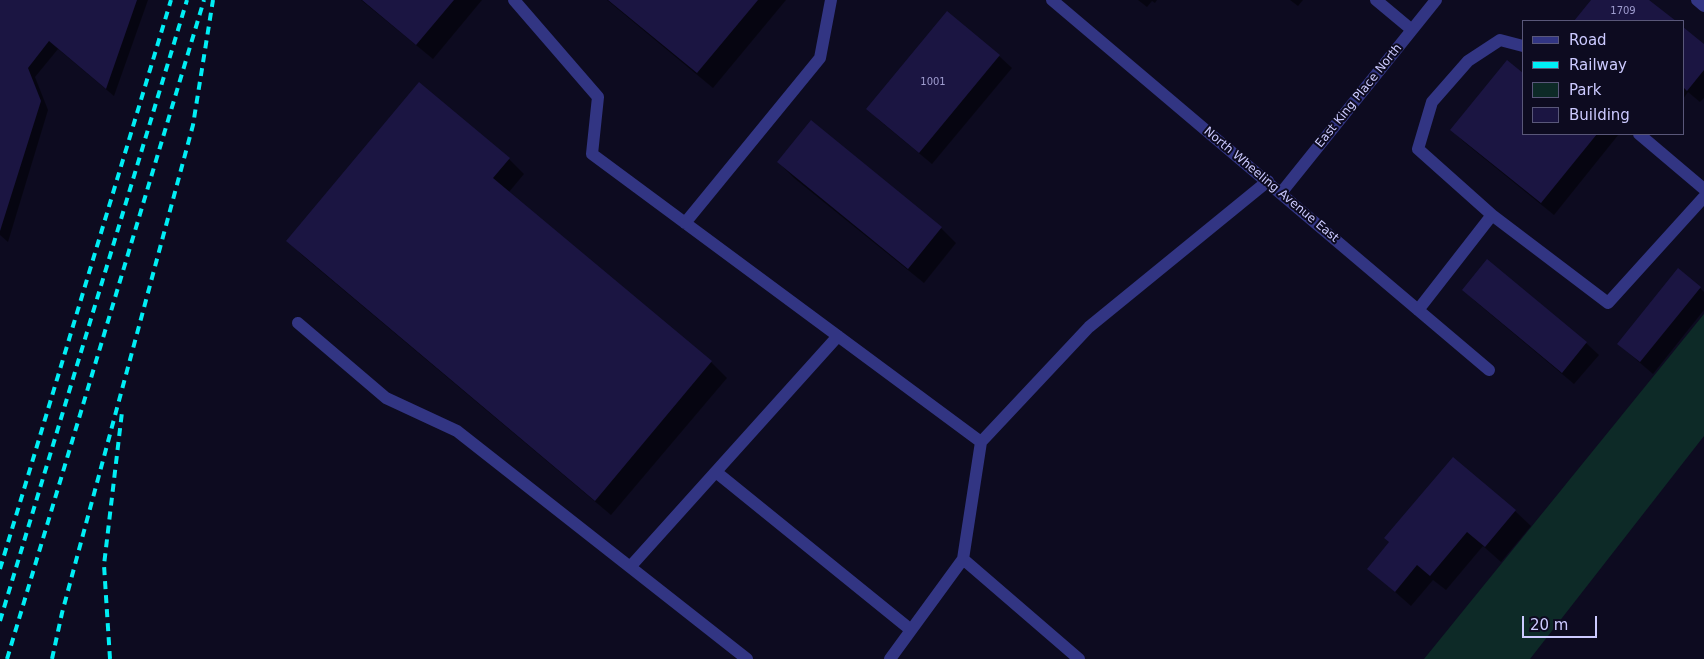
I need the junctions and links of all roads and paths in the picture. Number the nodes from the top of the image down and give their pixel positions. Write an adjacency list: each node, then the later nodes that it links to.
1 (514, 0): 16 (street)
2 (831, 0): 16 (street)
3 (1052, 0): 11 (street, North Wheeling Avenue East)
4 (1376, 0): 8 (street)
5 (1436, 0): 8 (street, East King Place North)
6 (1697, 0): 7 (street)
7 (1704, 6)
8 (1412, 30): 13 (street, East King Place North)
9 (1522, 46): 15 (street)
10 (1639, 135): 12 (street)
11 (1268, 181): 13 (street, North Wheeling Avenue East); 21 (street)
12 (1704, 189)
13 (1281, 193): 17 (street, North Wheeling Avenue East)
14 (1704, 197): 15 (street)
15 (1492, 215): 17 (street)
16 (685, 223): 19 (street)
17 (1418, 310): 20 (street, North Wheeling Avenue East)
18 (298, 323): 24 (street)
19 (838, 336): 21 (street); 22 (street)
20 (1489, 370)
21 (982, 442): 23 (street)
22 (716, 472): 24 (street); 25 (street)
23 (963, 559): 25 (street); 28 (street)
24 (630, 567): 26 (street)
25 (911, 630): 27 (street)
26 (747, 659)
27 (890, 659)
28 (1079, 659)

